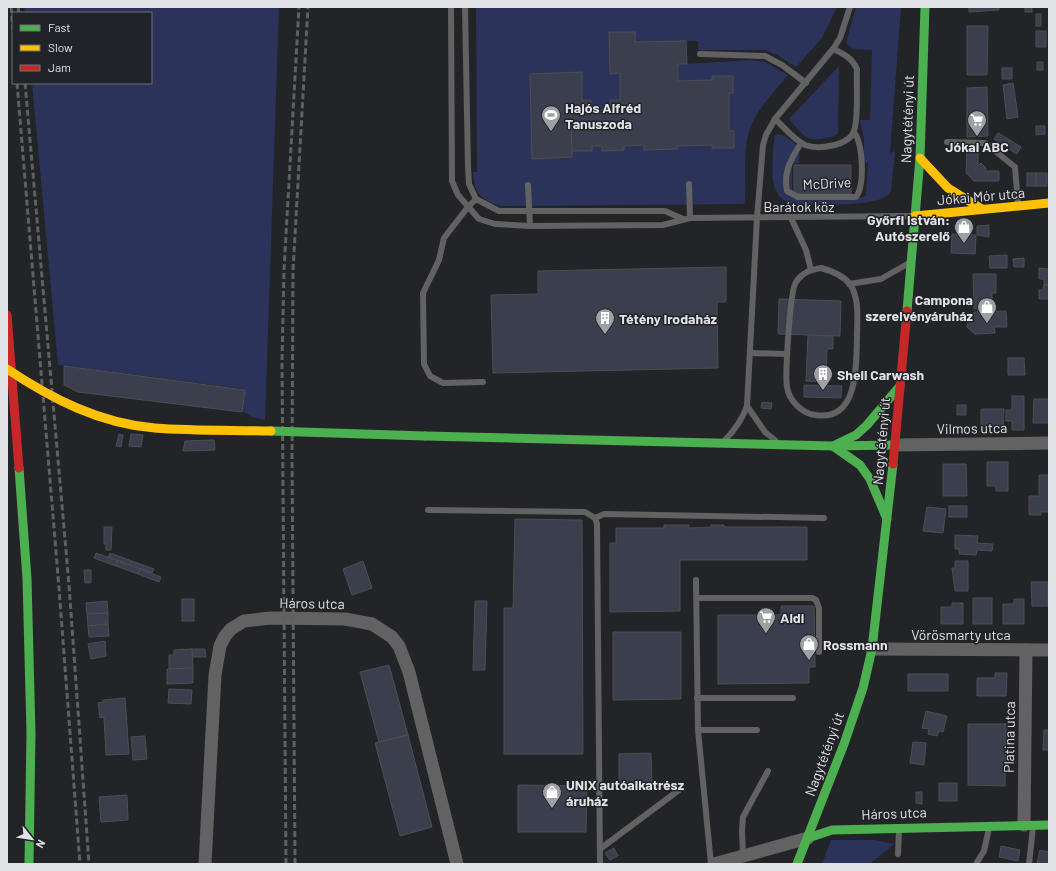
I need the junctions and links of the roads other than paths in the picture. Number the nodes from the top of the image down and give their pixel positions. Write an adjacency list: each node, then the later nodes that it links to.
1 (451, 7): 17 (lane, Barátok köz)
2 (466, 7): 15 (lane)
3 (850, 7): 5 (lane)
4 (925, 7): 12 (main road, Nagytétényi út)
5 (833, 49): 7 (lane); 9 (lane)
6 (700, 54): 7 (lane)
7 (806, 83): 8 (lane)
8 (775, 119): 11 (lane); 23 (lane)
9 (854, 132): 11 (lane); 11 (lane, McDrive)
10 (947, 142): 18 (lane)
11 (801, 143)
12 (920, 158): 19 (main road); 21 (main road, Nagytétényi út)
13 (689, 184): 22 (lane)
14 (528, 185): 20 (lane)
15 (476, 199): 17 (lane); 20 (lane)
16 (1049, 203): 18 (main road, Jókai Mór utca)
17 (468, 207): 26 (lane, Barátok köz); 34 (lane)
18 (1018, 207): 19 (main road, Jókai Mór utca)
19 (982, 209): 21 (main road, Jókai Mór utca)
20 (529, 211): 25 (lane); 26 (lane)
21 (915, 216): 24 (lane, Barátok köz); 27 (main road, Nagytétényi út)
22 (690, 218): 23 (lane, Barátok köz); 25 (lane, Barátok köz)
23 (757, 218): 24 (lane, Barátok köz); 31 (lane)
24 (791, 218): 28 (lane)
25 (683, 219): 26 (lane, Barátok köz)
26 (530, 226)
27 (912, 261): 29 (lane); 35 (main road, Nagytétényi út)
28 (811, 270): 29 (lane); 32 (lane)
29 (849, 284): 32 (lane)
30 (7, 315): 66 (main road)
31 (750, 353): 32 (lane); 36 (lane)
32 (787, 354)
33 (7, 369): 38 (main road, bridge)
34 (483, 382)
35 (900, 386): 40 (main road, Nagytétényi út); 41 (main road)
36 (747, 406): 38 (lane); 39 (lane)
37 (1049, 443): 40 (street, Vilmos utca)
38 (721, 444): 39 (main road)
39 (783, 445): 41 (main road)
40 (895, 445): 41 (main road); 45 (main road, Nagytétényi út)
41 (833, 446): 45 (main road)
42 (428, 510): 43 (lane)
43 (595, 518): 44 (lane); 63 (lane)
44 (824, 518)
45 (888, 521): 48 (main road, Nagytétényi út)
46 (696, 580): 47 (lane)
47 (697, 598): 51 (lane); 52 (lane)
48 (872, 649): 49 (street, Vörösmarty utca); 62 (main road, Nagytétényi út)
49 (1026, 650): 50 (street, Vörösmarty utca); 58 (street, Platina utca)
50 (1049, 650)
51 (820, 652)
52 (698, 698): 53 (lane); 54 (lane)
53 (793, 698)
54 (698, 730): 55 (lane); 70 (lane)
55 (757, 730)
56 (768, 771): 65 (lane)
57 (679, 790): 63 (lane)
58 (1029, 825): 59 (main road, Háros utca); 60 (main road, Háros utca); 75 (lane)
59 (1049, 825)
60 (989, 826): 61 (main road, Háros utca); 74 (lane)
61 (899, 828): 62 (main road, Háros utca); 64 (lane)
62 (808, 838): 65 (street, Háros utca); 73 (main road, Nagytétényi út)
63 (600, 849): 69 (lane)
64 (898, 854)
65 (744, 857): 71 (street, Háros utca); 72 (street)
66 (29, 864)
67 (205, 864): 68 (street, Háros utca)
68 (457, 864)
69 (600, 864)
70 (710, 864)
71 (714, 864)
72 (756, 864)
73 (797, 864)
74 (976, 864)
75 (1029, 864)

